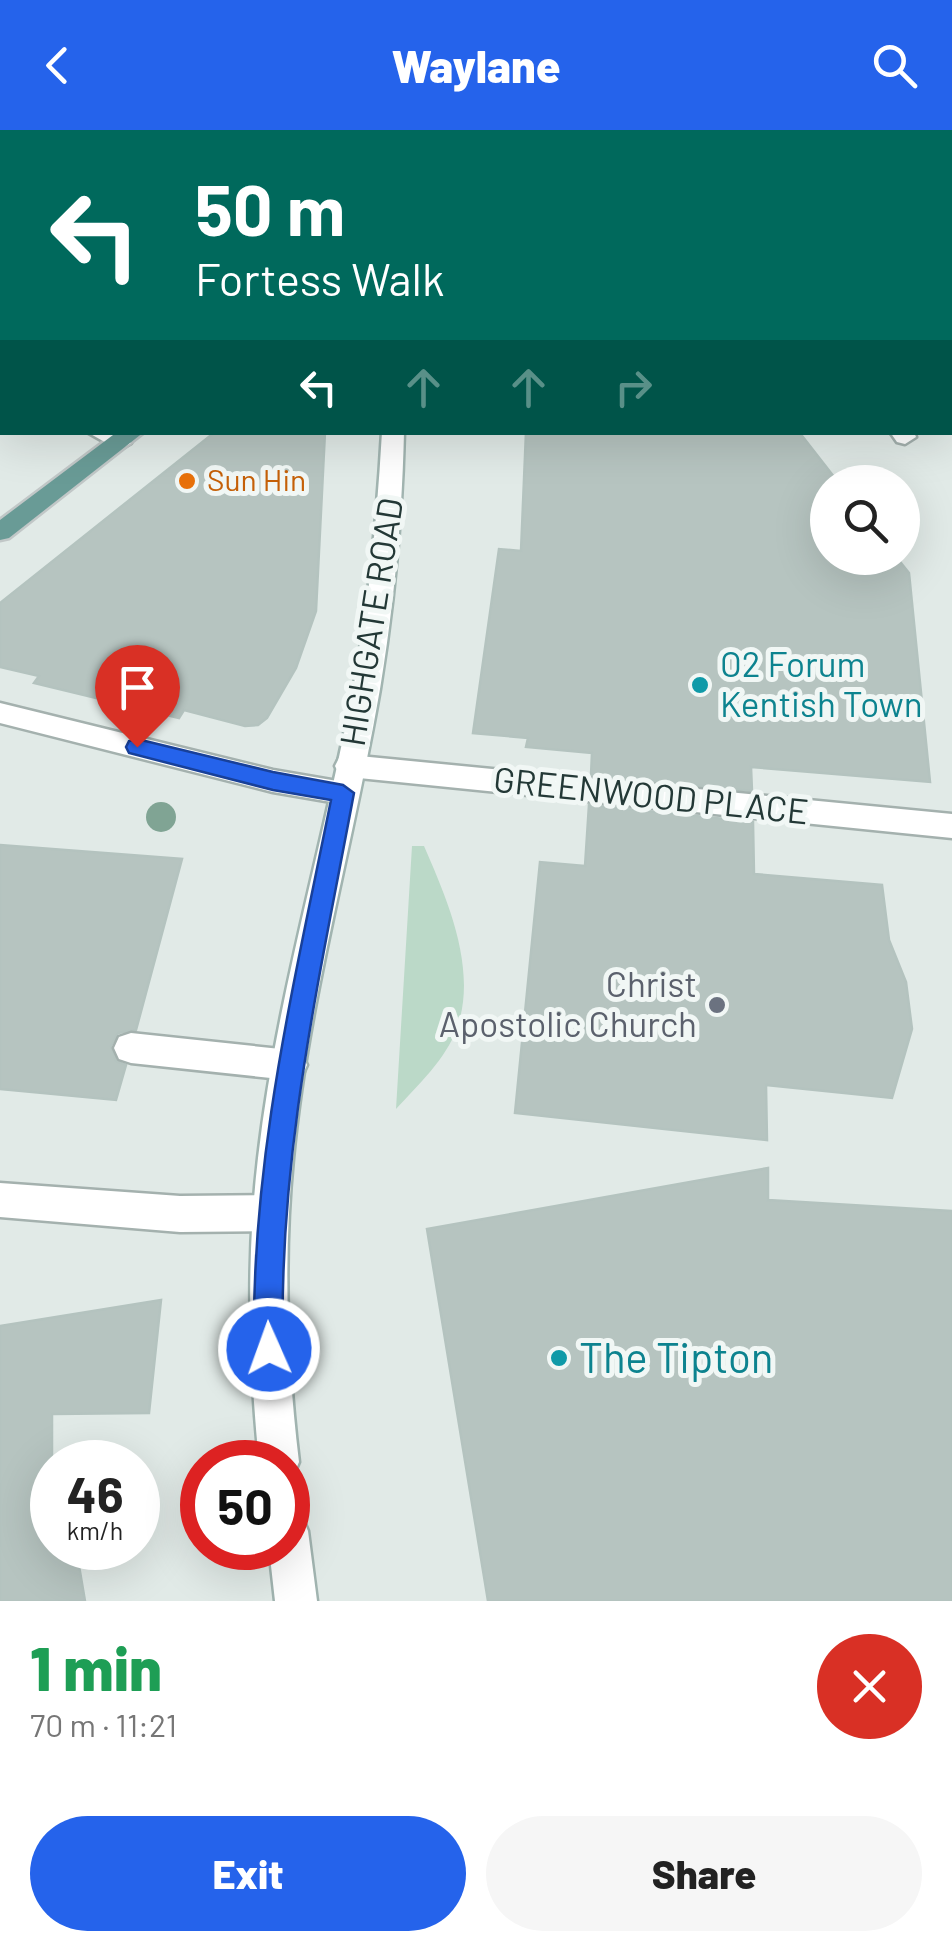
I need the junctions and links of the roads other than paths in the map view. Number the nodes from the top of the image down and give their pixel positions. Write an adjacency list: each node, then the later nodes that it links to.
1 (393, 435): 5 (main road, HIGHGATE ROAD)
2 (117, 436): 3 (main road)
3 (0, 532)
4 (0, 713): 5 (main road, GREENWOOD PLACE)
5 (346, 780): 6 (main road, GREENWOOD PLACE); 8 (main road, HIGHGATE ROAD)
6 (952, 826)
7 (130, 1048): 8 (main road)
8 (290, 1066): 10 (main road, HIGHGATE ROAD)
9 (0, 1200): 10 (main road)
10 (270, 1213): 11 (main road, HIGHGATE ROAD)
11 (277, 1440)
12 (292, 1570): 13 (main road)
13 (296, 1601)

